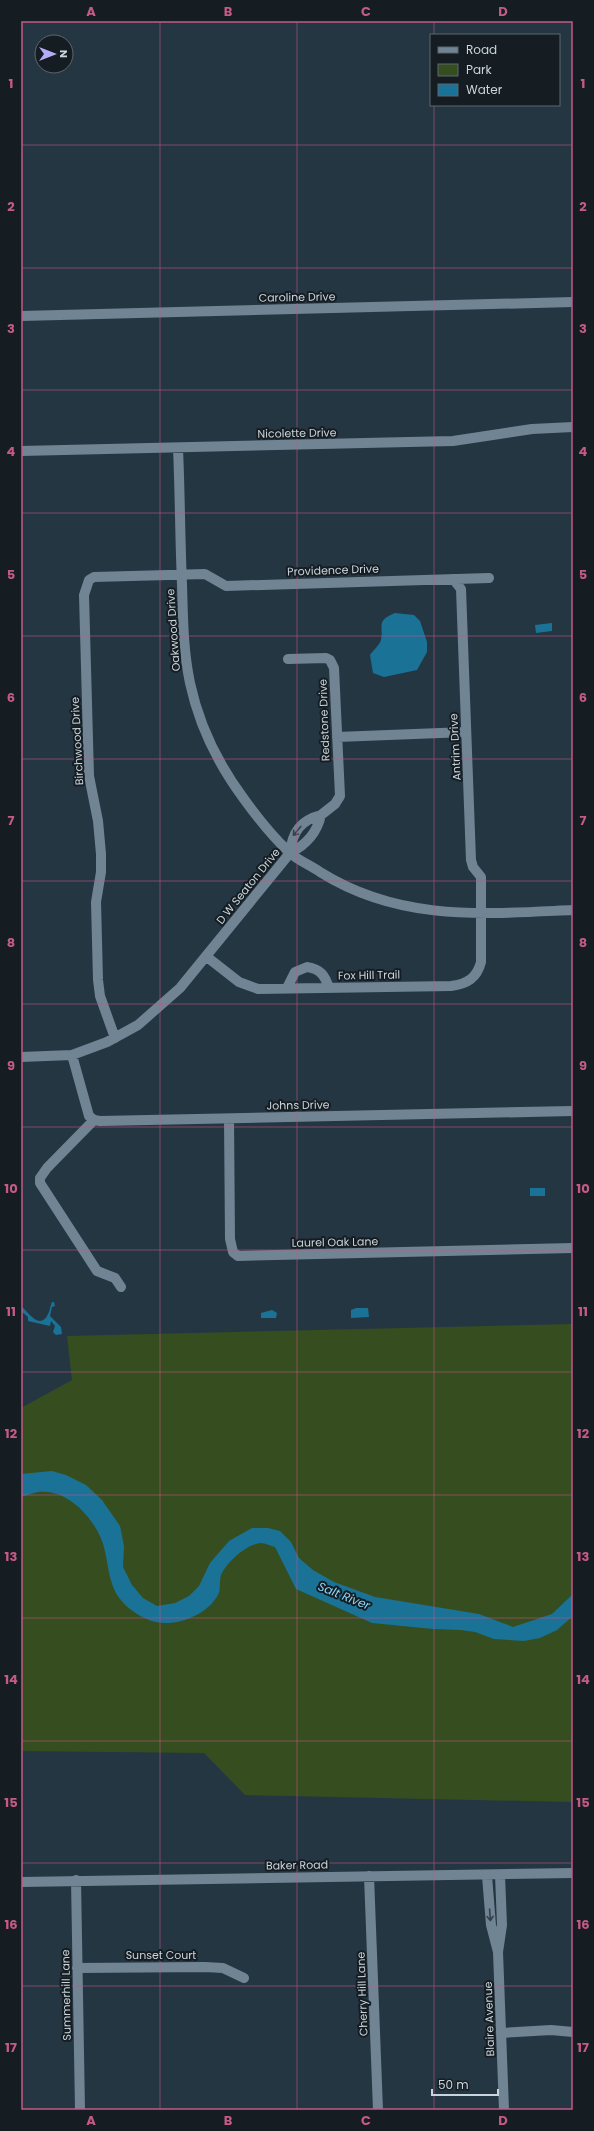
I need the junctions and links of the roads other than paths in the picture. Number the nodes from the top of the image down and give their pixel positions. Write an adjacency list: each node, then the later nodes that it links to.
1 (573, 302): 2 (street, Caroline Drive)
2 (21, 316)
3 (573, 427): 4 (street, Nicolette Drive)
4 (178, 448): 5 (street, Nicolette Drive); 6 (street, Oakwood Drive)
5 (21, 451)
6 (182, 575): 8 (street, Providence Drive); 12 (street, Oakwood Drive); 18 (street, Birchwood Drive)
7 (489, 578): 8 (street, Providence Drive)
8 (453, 579): 10 (street, Antrim Drive)
9 (288, 659): 11 (street, Redstone Drive)
10 (466, 732): 11 (street); 14 (street, Antrim Drive)
11 (337, 737): 12 (street, Redstone Drive)
12 (290, 853): 14 (street, D W Seaton Drive); 15 (street, D W Seaton Drive)
13 (573, 910): 14 (street, D W Seaton Drive)
14 (482, 914): 17 (street, Fox Hill Trail)
15 (207, 957): 16 (street, Fox Hill Trail); 18 (street, D W Seaton Drive)
16 (287, 988): 17 (street, Fox Hill Trail); 17 (street)
17 (329, 988)
18 (115, 1038): 19 (street, D W Seaton Drive)
19 (72, 1055): 20 (street, D W Seaton Drive); 23 (street)
20 (21, 1057)
21 (573, 1111): 22 (street, Johns Drive)
22 (229, 1118): 23 (street, Johns Drive); 24 (street, Laurel Oak Lane)
23 (94, 1120): 25 (street)
24 (573, 1248)
25 (121, 1287)
26 (573, 1873): 29 (street, Baker Road)
27 (369, 1876): 28 (street, Baker Road); 30 (street, Baker Road); 38 (street, Cherry Hill Lane)
28 (487, 1876): 29 (street, Baker Road); 32 (street, Blaire Avenue, one-way to 32)
29 (500, 1876): 32 (street, Blaire Avenue)
30 (76, 1880): 31 (street, Baker Road); 33 (street, Summerhill Lane)
31 (21, 1882)
32 (498, 1952): 35 (street, Blaire Avenue)
33 (77, 1968): 34 (street, Sunset Court); 37 (street, Summerhill Lane)
34 (244, 1978)
35 (501, 2032): 36 (street); 39 (street, Blaire Avenue)
36 (573, 2032)
37 (80, 2110)
38 (378, 2110)
39 (504, 2110)

